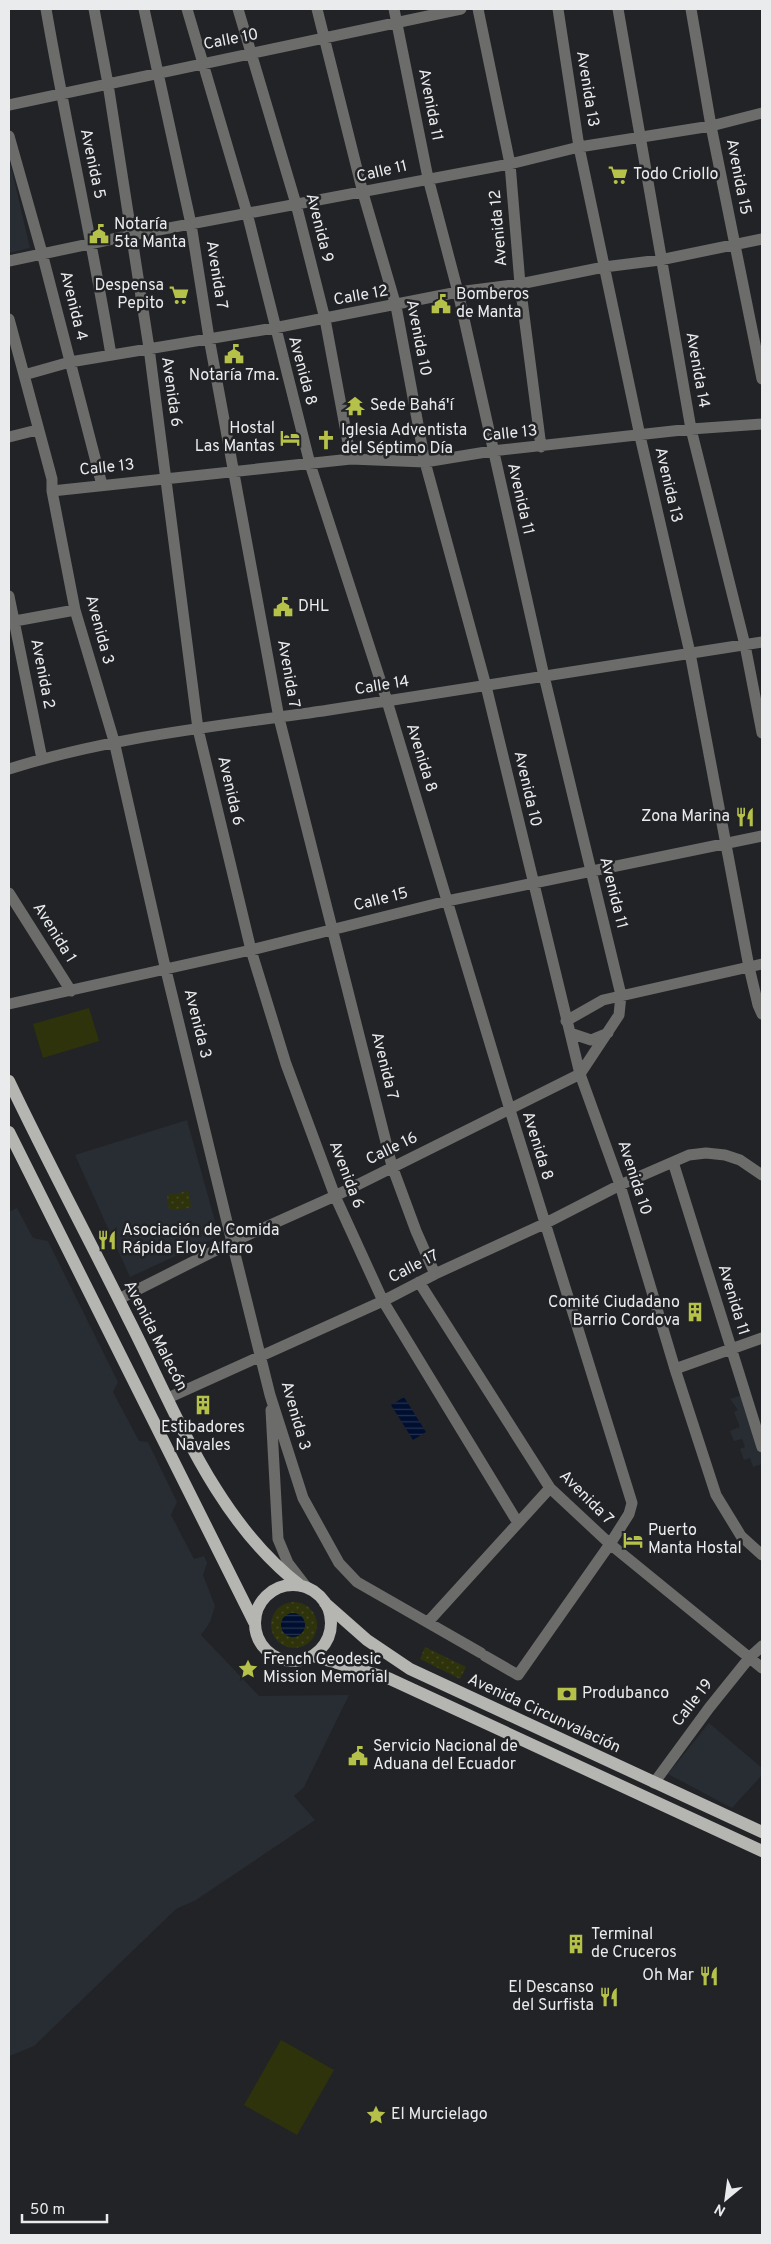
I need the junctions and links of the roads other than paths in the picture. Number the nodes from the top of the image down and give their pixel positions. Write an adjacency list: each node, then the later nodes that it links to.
1 (46, 9): 19 (street, Avenida 5)
2 (94, 9): 18 (street, Avenida 6)
3 (144, 9): 17 (street, Avenida 7)
4 (187, 9): 16 (street, Avenida 8)
5 (238, 9): 15 (street, Avenida 9)
6 (317, 9): 14 (street, Avenida 10)
7 (394, 9): 13 (street, Avenida 11)
8 (461, 9): 13 (street, Calle 10)
9 (478, 9): 26 (street, Avenida 12)
10 (558, 9): 25 (street, Avenida 13)
11 (618, 9): 24 (street, Avenida 14)
12 (691, 9): 22 (street, Avenida 15)
13 (397, 23): 14 (street, Calle 10); 27 (street, Avenida 11)
14 (324, 38): 15 (street, Calle 10); 28 (street, Avenida 10)
15 (250, 53): 16 (street, Calle 10); 29 (street, Avenida 9)
16 (201, 63): 17 (street, Calle 10); 30 (street, Avenida 8)
17 (158, 73): 18 (street, Calle 10); 31 (street, Avenida 7)
18 (108, 84): 19 (street, Calle 10); 32 (street, Avenida 6)
19 (61, 95): 20 (street, Calle 10); 34 (street, Avenida 5)
20 (9, 106)
21 (762, 113): 22 (street, Calle 11)
22 (711, 126): 24 (street, Calle 11); 35 (street, Avenida 15)
23 (9, 136): 36 (street, Avenida 4)
24 (639, 137): 25 (street, Calle 11); 37 (street, Avenida 14)
25 (579, 147): 26 (street, Calle 11); 39 (street, Avenida 13)
26 (510, 164): 27 (street, Calle 11); 40 (street, Avenida 12)
27 (428, 178): 28 (street, Calle 11); 41 (street, Avenida 11)
28 (364, 193): 29 (street, Calle 11); 42 (street, Avenida 10)
29 (296, 204): 30 (street, Calle 11); 44 (street, Avenida 9)
30 (246, 213): 31 (street, Calle 11); 45 (street, Avenida 8)
31 (191, 224): 32 (street, Calle 11); 46 (street, Avenida 7)
32 (132, 235): 34 (street, Calle 11); 47 (street, Avenida 6)
33 (762, 239): 35 (street, Calle 12)
34 (92, 243): 36 (street, Calle 11); 48 (street, Avenida 5)
35 (734, 246): 37 (street, Calle 12); 51 (street, Avenida 15)
36 (42, 252): 38 (street, Calle 11); 49 (street, Avenida 4)
37 (660, 260): 39 (street, Calle 12); 53 (street, Avenida 14)
38 (9, 261)
39 (604, 267): 40 (street, Calle 12); 55 (street, Avenida 13)
40 (520, 284): 41 (street, Calle 12); 57 (street, Avenida 12)
41 (458, 292): 42 (street, Calle 12); 58 (street, Avenida 11)
42 (396, 306): 44 (street, Calle 12); 60 (street, Avenida 10)
43 (9, 319): 50 (street, Avenida 3)
44 (325, 319): 45 (street, Calle 12); 59 (street, Avenida 9)
45 (274, 328): 46 (street, Calle 12); 61 (street, Avenida 8)
46 (209, 338): 47 (street, Calle 12); 62 (street, Avenida 7)
47 (149, 348): 48 (street, Calle 12); 63 (street, Avenida 6)
48 (111, 355): 49 (street, Calle 12)
49 (70, 362): 50 (street, Calle 12); 64 (street, Avenida 4)
50 (24, 375): 54 (street, Avenida 3)
51 (762, 379)
52 (762, 424): 53 (street, Calle 13)
53 (691, 429): 55 (street, Calle 13); 70 (street, Avenida 14)
54 (37, 430): 56 (street); 65 (street, Avenida 3)
55 (640, 436): 57 (street, Calle 13); 71 (street, Avenida 13)
56 (9, 437)
57 (541, 447): 58 (street, Calle 13)
58 (492, 451): 60 (street, Calle 13); 72 (street, Avenida 11)
59 (351, 459): 60 (street, Calle 13); 61 (street, Calle 13)
60 (425, 462): 73 (street, Avenida 10)
61 (310, 464): 62 (street, Calle 13); 74 (street, Avenida 8)
62 (234, 471): 63 (street, Calle 13); 75 (street, Avenida 7)
63 (167, 478): 64 (street, Calle 13); 76 (street, Avenida 6)
64 (102, 485): 65 (street, Calle 13)
65 (52, 491): 67 (street, Avenida 3)
66 (9, 596): 68 (street, Avenida 2)
67 (75, 610): 68 (street); 78 (street, Avenida 3)
68 (15, 621): 79 (street, Avenida 2)
69 (762, 642): 70 (street, Calle 14)
70 (745, 645): 71 (street, Calle 14); 77 (street, Avenida 14)
71 (690, 653): 72 (street, Calle 14); 82 (street, Avenida 13)
72 (544, 676): 73 (street, Calle 14); 83 (street, Avenida 11)
73 (486, 686): 74 (street, Calle 14); 84 (street, Avenida 10)
74 (387, 702): 75 (street, Calle 14); 86 (street, Avenida 8)
75 (279, 718): 76 (street, Calle 14); 87 (street, Avenida 7)
76 (198, 729): 78 (street, Calle 14); 88 (street, Avenida 6)
77 (762, 733)
78 (114, 741): 79 (street, Calle 14); 91 (street, Avenida 3)
79 (42, 758): 80 (street, Calle 14)
80 (9, 769)
81 (762, 836): 82 (street, Calle 15)
82 (727, 842): 83 (street, Calle 15); 90 (street, Avenida 13)
83 (591, 872): 84 (street, Calle 15); 93 (street, Avenida 11)
84 (533, 883): 86 (street, Calle 15); 96 (street, Avenida 10)
85 (9, 893): 92 (street, Avenida 1)
86 (447, 901): 87 (street, Calle 15); 101 (street, Avenida 8)
87 (334, 928): 88 (street, Calle 15); 104 (street, Avenida 7)
88 (251, 950): 91 (street, Calle 15); 107 (street, Avenida 6)
89 (762, 964): 90 (street)
90 (749, 967): 93 (street); 95 (street, Avenida 13)
91 (166, 969): 92 (street, Calle 15); 109 (street, Avenida 3)
92 (71, 991): 94 (street, Calle 15)
93 (621, 995): 96 (street); 98 (street, Calle 16)
94 (9, 1004)
95 (762, 1014)
96 (566, 1021): 97 (street, Avenida 10)
97 (570, 1033): 98 (street); 99 (street, Avenida 10)
98 (608, 1033): 99 (street, Calle 16)
99 (580, 1074): 101 (street, Calle 16); 106 (street, Avenida 10)
100 (9, 1081): 112 (main road, Avenida Malecón)
101 (510, 1110): 104 (street, Calle 16); 108 (street, Avenida 8)
102 (9, 1132): 127 (main road)
103 (673, 1162): 105 (street, Calle 17); 106 (street, Calle 17); 115 (street, Avenida 11)
104 (392, 1166): 107 (street, Calle 16); 110 (street, Avenida 7)
105 (762, 1175)
106 (620, 1185): 108 (street, Calle 17); 117 (street, Avenida 10)
107 (335, 1196): 109 (street, Calle 16); 113 (street, Avenida 6)
108 (544, 1224): 110 (street, Calle 17); 123 (street, Avenida 8)
109 (232, 1242): 112 (street, Calle 16); 116 (street, Avenida 3)
110 (435, 1274): 111 (street, Calle 17)
111 (419, 1282): 113 (street, Calle 17); 121 (street, Avenida 7)
112 (118, 1299): 119 (main road, Avenida Malecón)
113 (382, 1301): 116 (street, Calle 17); 122 (street, Avenida 6)
114 (762, 1338): 115 (street)
115 (730, 1348): 117 (street); 120 (street, Avenida 11)
116 (262, 1355): 118 (street, Avenida 3); 119 (street, Calle 17)
117 (675, 1369): 124 (street, Avenida 10)
118 (270, 1395): 125 (street); 128 (street, Avenida 3)
119 (168, 1398): 125 (main road, Avenida Malecón)
120 (762, 1447)
121 (550, 1488): 122 (street); 123 (street, Avenida 7)
122 (518, 1523): 128 (street)
123 (610, 1544): 128 (street, Avenida 3); 131 (street, Avenida 7)
124 (762, 1555)
125 (305, 1587): 126 (main road); 127 (main road)
126 (325, 1603): 130 (main road); 133 (main road, Avenida Circunvalación)
127 (254, 1622): 130 (main road)
128 (428, 1622)
129 (762, 1646): 131 (street, Calle 19)
130 (313, 1656): 135 (main road, Avenida Circunvalación)
131 (750, 1657): 132 (street, Avenida 7); 133 (street, Calle 19)
132 (762, 1668)
133 (654, 1783): 134 (main road, Avenida Circunvalación)
134 (762, 1832)
135 (762, 1851)

